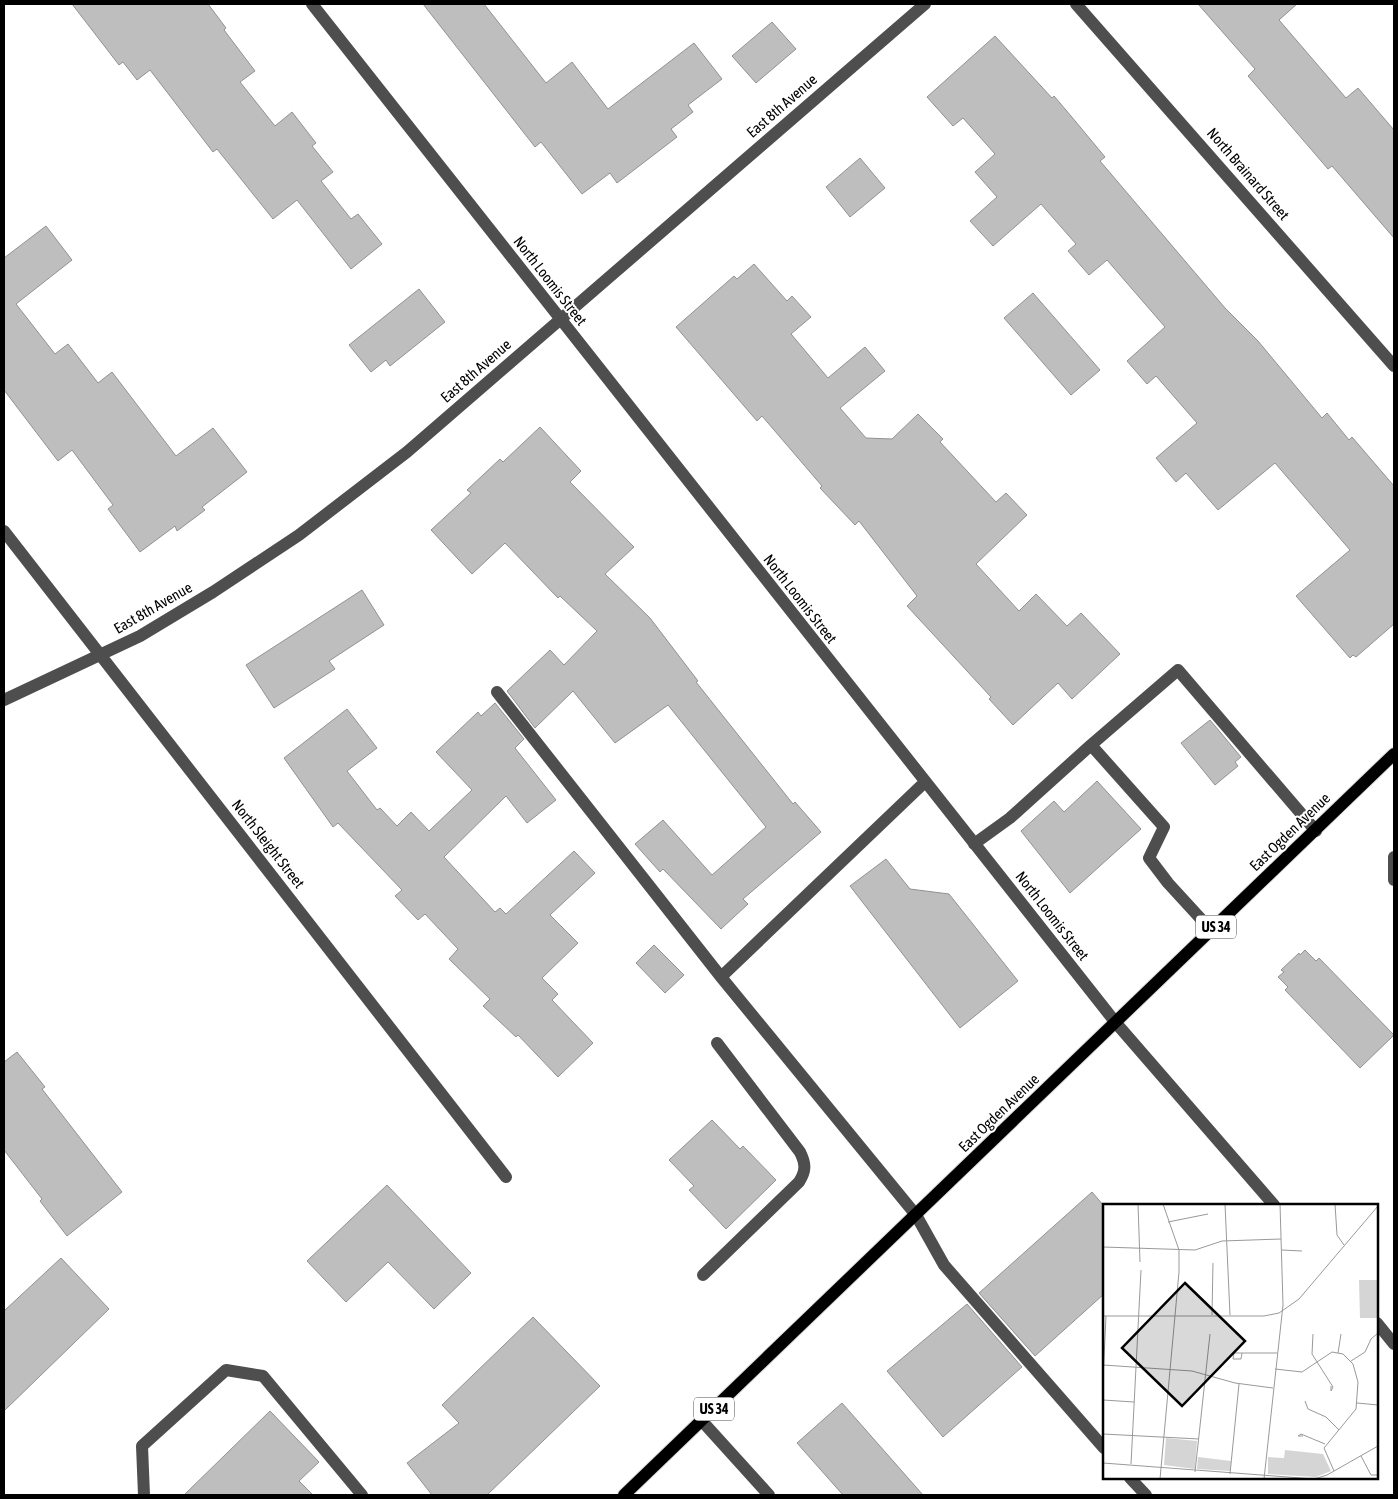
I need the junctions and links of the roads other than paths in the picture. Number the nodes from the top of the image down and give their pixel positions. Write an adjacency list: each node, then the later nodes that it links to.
1 (312, 4): 4 (street, North Loomis Street)
2 (925, 4): 4 (street, East 8th Avenue)
3 (1076, 4): 5 (street, North Brainard Street)
4 (559, 320): 7 (street, East 8th Avenue); 12 (street, North Loomis Street)
5 (1394, 366)
6 (4, 531): 7 (street, North Sleight Street)
7 (100, 655): 9 (street, East 8th Avenue); 21 (street, North Sleight Street)
8 (498, 692): 18 (street)
9 (4, 700)
10 (1090, 745): 13 (street); 14 (street); 17 (street)
11 (1394, 754): 13 (main road, East Ogden Avenue / US 34)
12 (924, 782): 14 (street, North Loomis Street); 18 (street)
13 (1316, 830): 17 (main road, East Ogden Avenue / US 34)
14 (974, 844): 19 (street, North Loomis Street)
15 (1394, 857): 16 (street)
16 (1394, 874)
17 (1212, 931): 19 (main road, East Ogden Avenue / US 34)
18 (720, 977): 23 (street)
19 (1116, 1023): 22 (street, North Loomis Street); 23 (main road, East Ogden Avenue / US 34)
20 (717, 1043): 24 (street)
21 (506, 1177)
22 (1273, 1204)
23 (916, 1215): 27 (main road, East Ogden Avenue / US 34); 28 (street)
24 (703, 1275)
25 (1378, 1324): 26 (street)
26 (1394, 1344)
27 (702, 1421): 32 (main road, East Ogden Avenue / US 34); 33 (street)
28 (1103, 1447)
29 (1131, 1479): 34 (street)
30 (144, 1495): 31 (street)
31 (362, 1495)
32 (624, 1495)
33 (769, 1495)
34 (1146, 1495)

